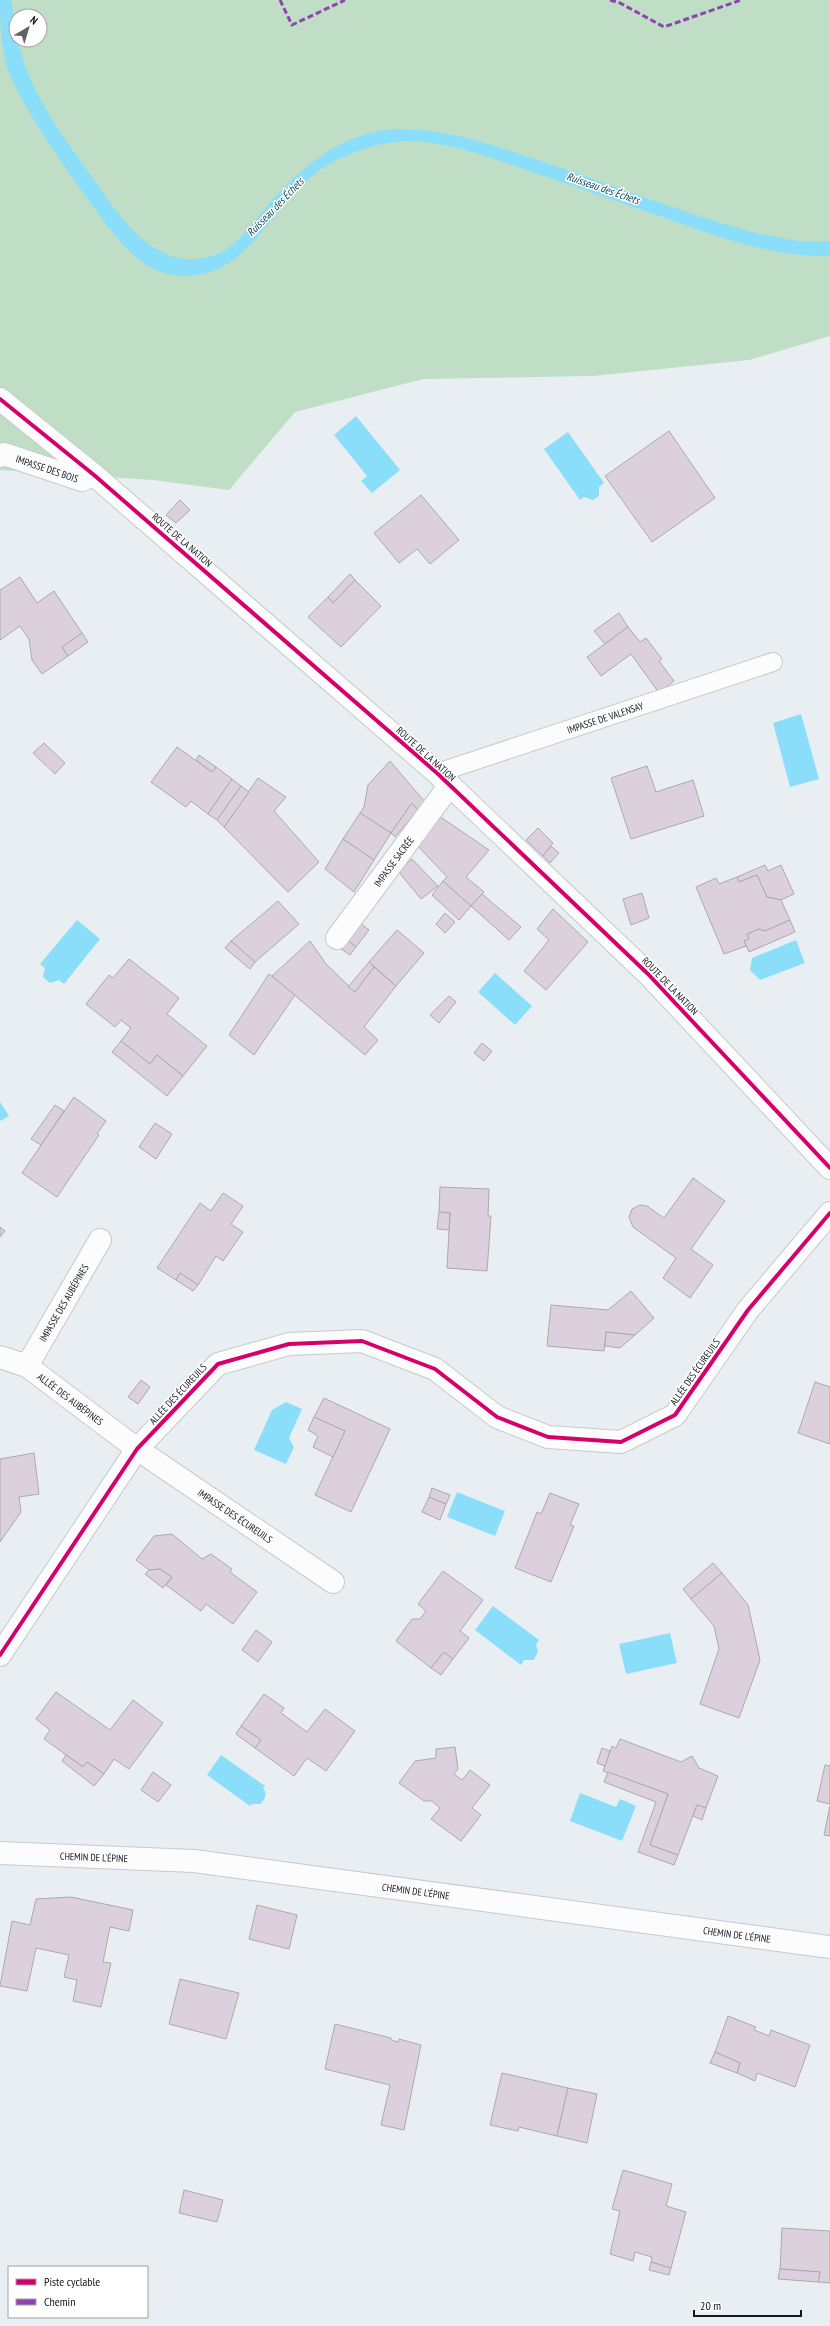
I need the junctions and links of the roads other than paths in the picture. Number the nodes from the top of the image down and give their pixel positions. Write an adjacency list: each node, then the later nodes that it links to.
1 (0, 399): 3 (street, ROUTE DE LA NATION)
2 (0, 456): 3 (street, IMPASSE DES BOIS)
3 (94, 475): 5 (street, ROUTE DE LA NATION)
4 (773, 662): 5 (lane, IMPASSE DE VALENSAY)
5 (443, 779): 6 (street, IMPASSE SACRÉE); 7 (street, ROUTE DE LA NATION)
6 (337, 938)
7 (830, 1168)
8 (830, 1213): 12 (street, ALLÉE DES ÉCUREUILS)
9 (100, 1240): 11 (street, IMPASSE DES AUBÉPINES)
10 (0, 1357): 11 (street, ALLÉE DES AUBÉPINES)
11 (27, 1366): 12 (street, ALLÉE DES AUBÉPINES)
12 (137, 1449): 13 (street, IMPASSE DES ÉCUREUILS); 14 (street, ALLÉE DES ÉCUREUILS)
13 (333, 1582)
14 (0, 1654)
15 (0, 1853): 16 (street, CHEMIN DE L'ÉPINE)
16 (830, 1946)

